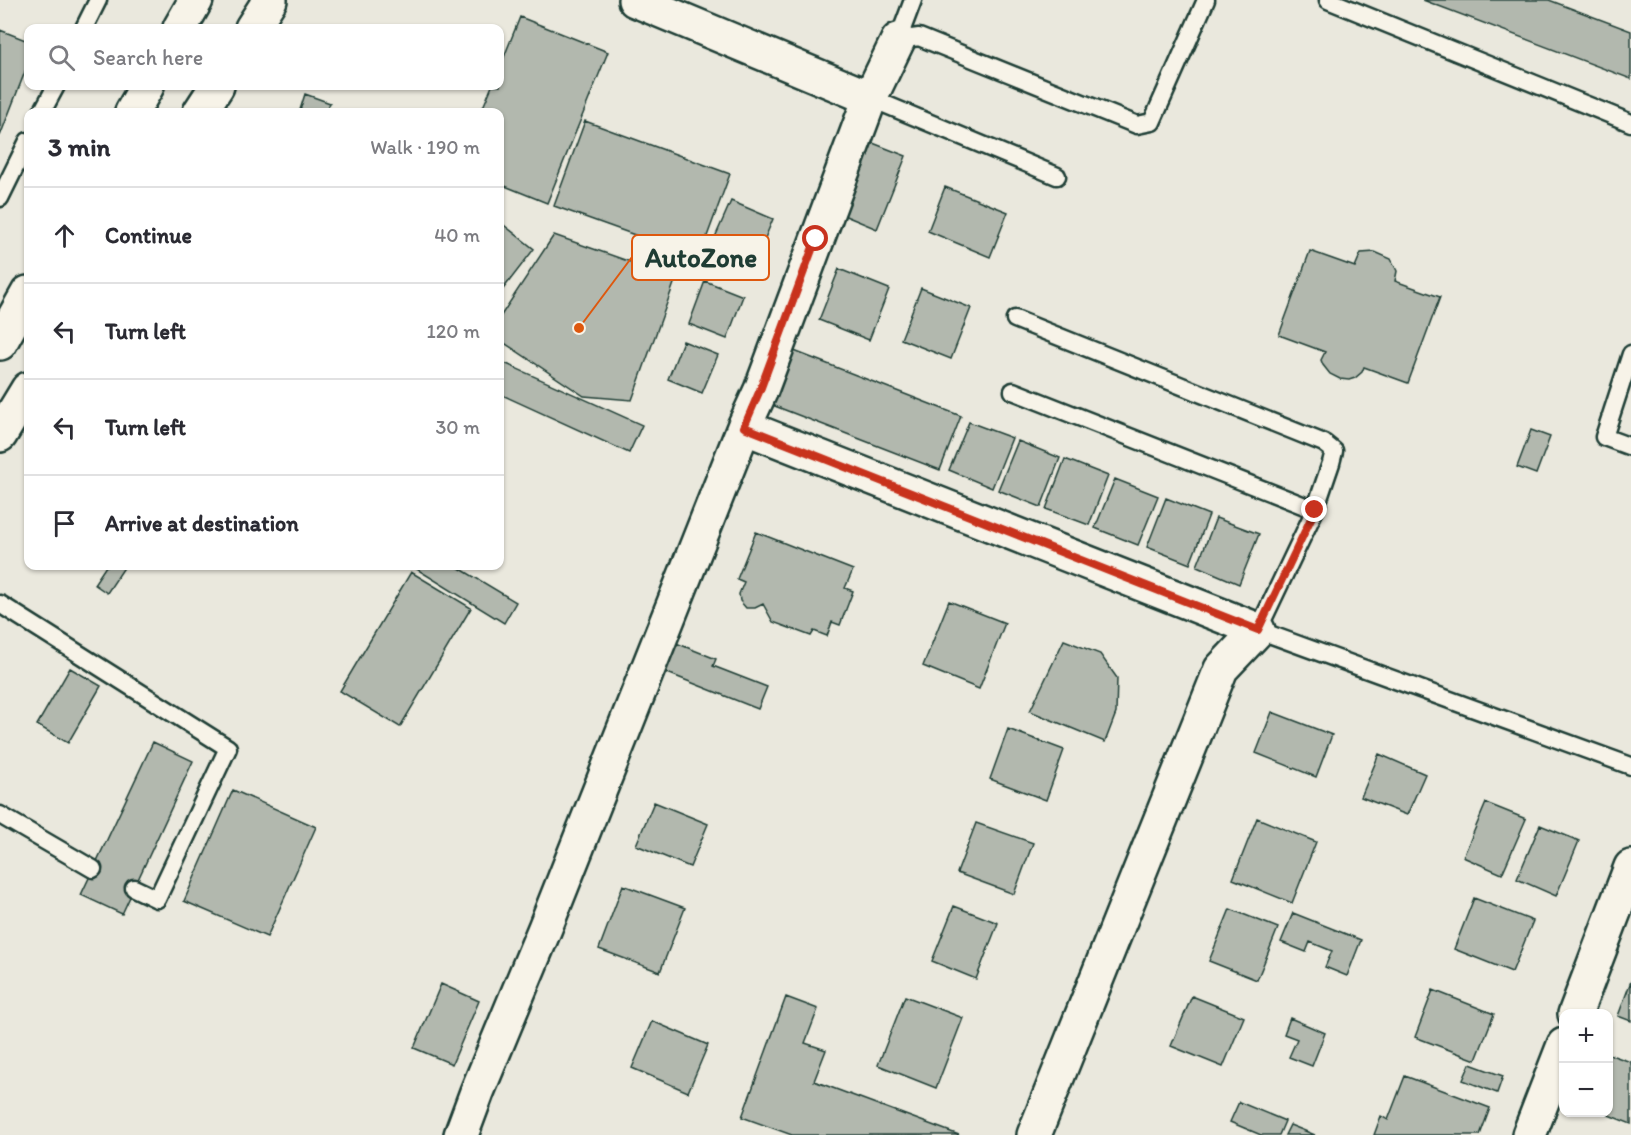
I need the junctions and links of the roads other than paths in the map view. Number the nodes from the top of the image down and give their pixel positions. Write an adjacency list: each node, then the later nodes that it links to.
1 (98, 0): 8 (lane)
2 (196, 0): 9 (street)
3 (270, 0): 10 (street)
4 (634, 0): 15 (street)
5 (913, 0): 11 (lane)
6 (1206, 0): 11 (lane)
7 (1328, 0): 19 (lane)
8 (86, 24)
9 (182, 24)
10 (255, 24)
11 (898, 40): 15 (street)
12 (54, 90): 16 (lane)
13 (145, 90): 17 (street)
14 (214, 90): 18 (street)
15 (870, 98): 21 (lane); 29 (street)
16 (44, 108)
17 (134, 108)
18 (203, 108)
19 (1631, 123)
20 (24, 149): 22 (lane)
21 (1057, 176)
22 (0, 198)
23 (24, 300): 25 (street)
24 (1015, 319): 32 (lane)
25 (0, 343)
26 (1631, 354): 31 (lane)
27 (1012, 392): 32 (lane)
28 (24, 396): 30 (street)
29 (744, 427): 34 (street); 42 (street)
30 (0, 435)
31 (1631, 447)
32 (1315, 510): 34 (lane)
33 (0, 604): 39 (lane)
34 (1258, 630): 35 (lane); 43 (street)
35 (1631, 766)
36 (0, 815): 38 (lane)
37 (1631, 867): 40 (street)
38 (93, 869)
39 (134, 888)
40 (1577, 1009)
41 (1559, 1056): 44 (street)
42 (461, 1135)
43 (1034, 1135)
44 (1529, 1135)

